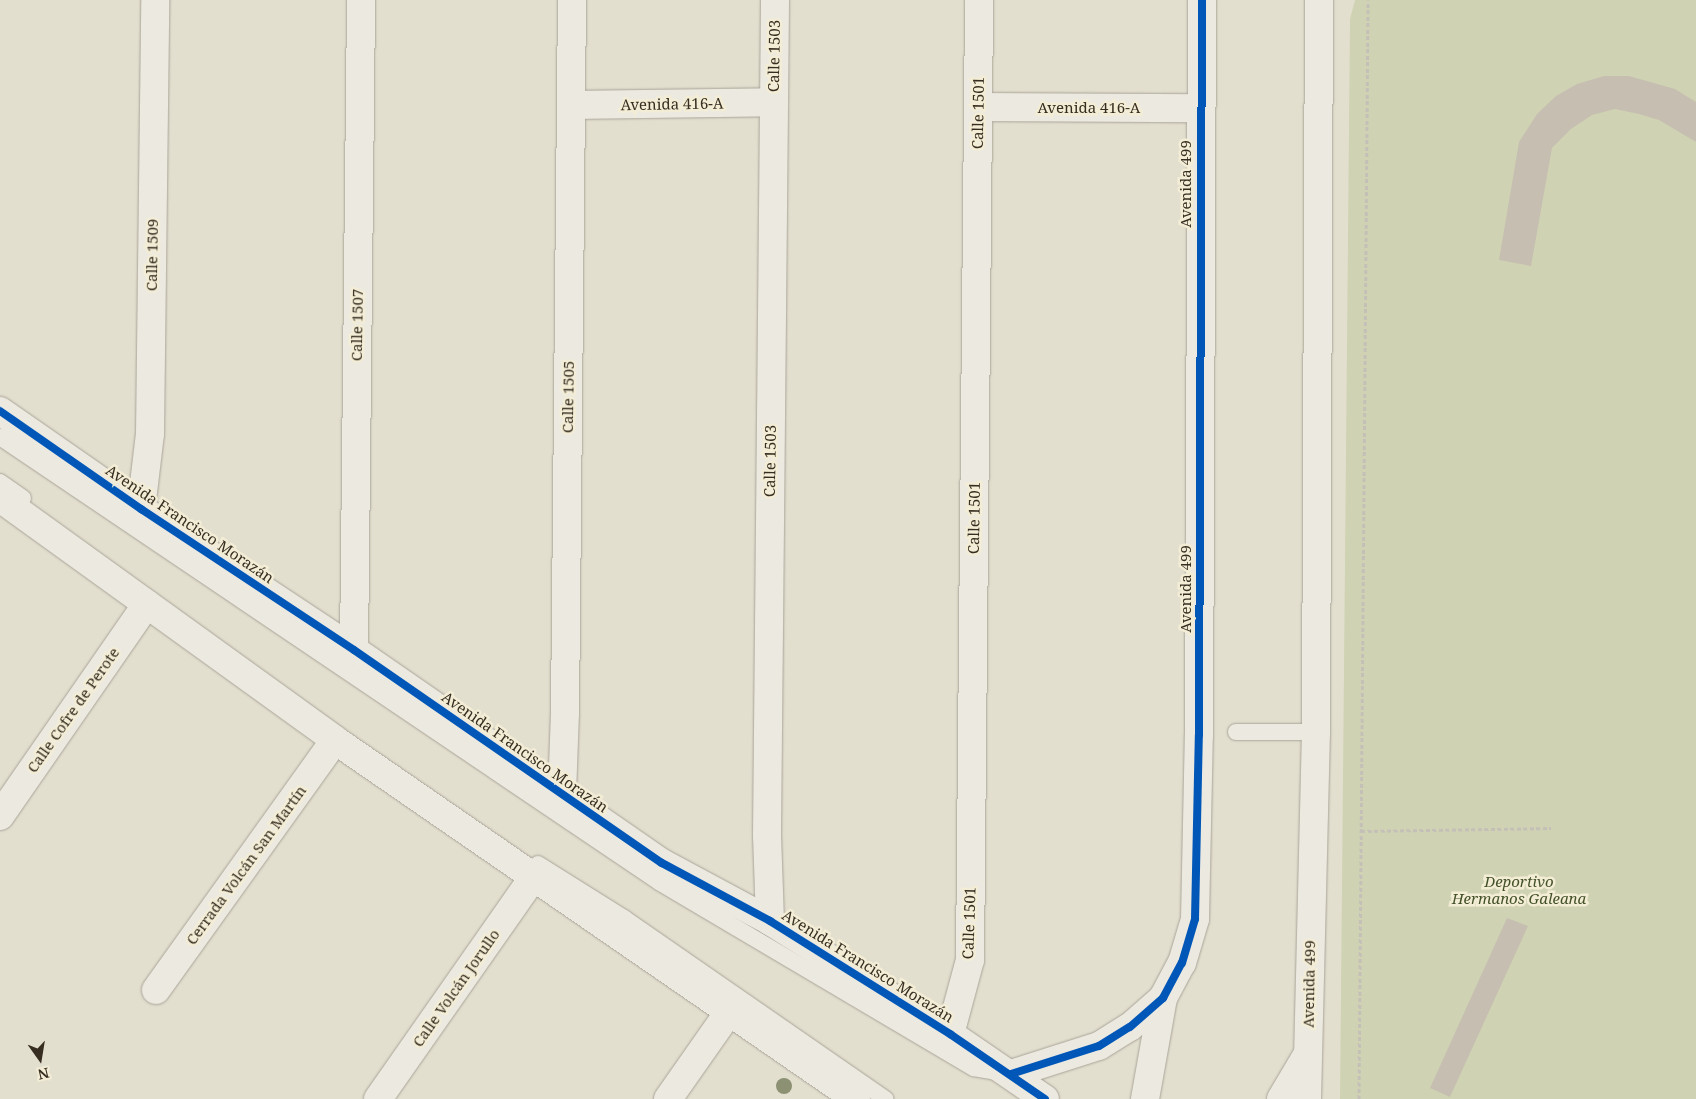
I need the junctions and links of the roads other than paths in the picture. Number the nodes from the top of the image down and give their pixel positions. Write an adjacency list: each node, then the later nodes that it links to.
1 (155, 0): 16 (street, Calle 1509)
2 (361, 0): 18 (street, Calle 1507)
3 (572, 0): 9 (street, Calle 1505)
4 (775, 0): 8 (street, Calle 1503)
5 (979, 0): 10 (street, Calle 1501)
6 (1202, 0): 11 (street, Avenida 499)
7 (1319, 0): 20 (street, Avenida 499)
8 (774, 102): 9 (street, Avenida 416-A); 25 (street, Calle 1503)
9 (571, 105): 22 (street, Calle 1505)
10 (978, 107): 11 (street, Avenida 416-A); 29 (street, Calle 1501)
11 (1200, 108): 27 (street, Avenida 499)
12 (0, 411): 16 (street, Avenida Francisco Morazán)
13 (0, 437): 31 (lane)
14 (0, 482): 35 (lane)
15 (0, 498): 17 (street)
16 (141, 509): 18 (street, Avenida Francisco Morazán)
17 (147, 604): 21 (street); 23 (street, Calle Cofre de Perote)
18 (354, 650): 22 (street, Avenida Francisco Morazán)
19 (1236, 732): 20 (lane)
20 (1316, 732): 30 (street, Avenida 499)
21 (335, 740): 24 (street); 26 (street, Cerrada Volcán San Martín)
22 (562, 794): 25 (street, Avenida Francisco Morazán)
23 (0, 816)
24 (534, 876): 28 (street); 32 (street, Calle Volcán Jorullo)
25 (770, 921): 29 (street, Avenida Francisco Morazán)
26 (156, 990)
27 (1163, 998): 31 (street, Avenida 499); 37 (street)
28 (729, 1012): 33 (street); 34 (street)
29 (950, 1034): 31 (street, Avenida Francisco Morazán)
30 (1307, 1054): 38 (street); 39 (street, Avenida 499)
31 (1011, 1074): 36 (street, Avenida Francisco Morazán)
32 (378, 1099)
33 (668, 1099)
34 (856, 1099)
35 (886, 1099)
36 (1045, 1099)
37 (1145, 1099)
38 (1281, 1099)
39 (1307, 1099)

